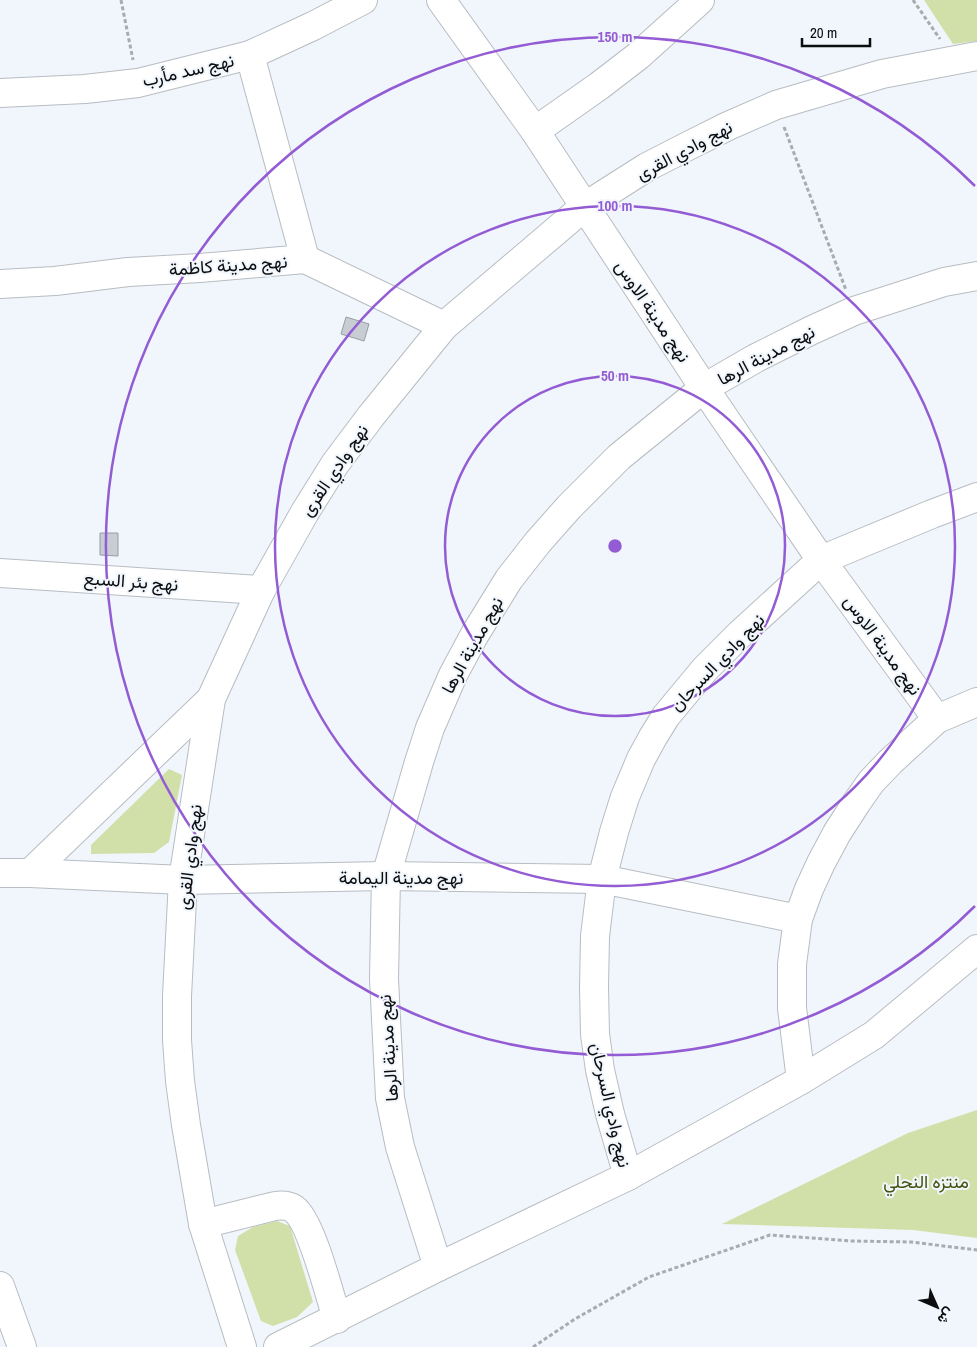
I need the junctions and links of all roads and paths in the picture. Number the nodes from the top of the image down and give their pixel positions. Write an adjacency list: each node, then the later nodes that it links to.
1 (121, 0): 8 (path)
2 (363, 0): 6 (street, نهج سد مأرب)
3 (441, 0): 11 (street, نهج مدينة الاوس)
4 (700, 0): 11 (street)
5 (913, 0): 7 (path)
6 (250, 55): 8 (street, نهج سد مأرب); 13 (street, نهج مدينة كاظمة)
7 (966, 59): 10 (street, نهج وادي القرى)
8 (138, 82): 9 (street, نهج سد مأرب)
9 (0, 93)
10 (776, 105): 12 (street, نهج وادي القرى); 16 (path)
11 (535, 131): 12 (street, نهج مدينة الاوس)
12 (584, 207): 17 (street, نهج وادي القرى); 18 (street, نهج مدينة الاوس)
13 (305, 259): 15 (street, نهج مدينة كاظمة); 17 (street)
14 (977, 276): 16 (street, نهج مدينة الرها)
15 (0, 284)
16 (854, 311): 18 (street, نهج مدينة الرها)
17 (444, 326): 22 (street, نهج وادي القرى)
18 (704, 388): 20 (street, نهج مدينة الاوس); 28 (street, نهج مدينة الرها)
19 (977, 498): 20 (street, نهج وادي السرحان)
20 (821, 560): 25 (street, نهج مدينة الاوس); 29 (street, نهج وادي السرحان)
21 (0, 572): 22 (street, نهج بئر السبع)
22 (261, 590): 23 (street, نهج وادي القرى)
23 (211, 699): 26 (street); 30 (street, نهج وادي القرى)
24 (977, 702): 25 (street)
25 (937, 719): 31 (street)
26 (30, 873): 27 (street, نهج مدينة اليمامة); 30 (street, نهج مدينة اليمامة)
27 (0, 874)
28 (386, 876): 29 (street, نهج مدينة اليمامة); 30 (street, نهج مدينة اليمامة); 37 (street, نهج مدينة الرها)
29 (602, 879): 31 (street, نهج مدينة اليمامة); 34 (street, نهج وادي السرحان)
30 (183, 880): 35 (street, نهج وادي القرى)
31 (798, 920): 33 (street)
32 (977, 949): 33 (street)
33 (801, 1080): 34 (street)
34 (628, 1176): 37 (street)
35 (203, 1224): 39 (street); 41 (street, نهج وادي القرى)
36 (977, 1250): 43 (path)
37 (438, 1267): 39 (street)
38 (0, 1286): 40 (street)
39 (337, 1318): 42 (street)
40 (22, 1347)
41 (242, 1347)
42 (278, 1347)
43 (533, 1347)

